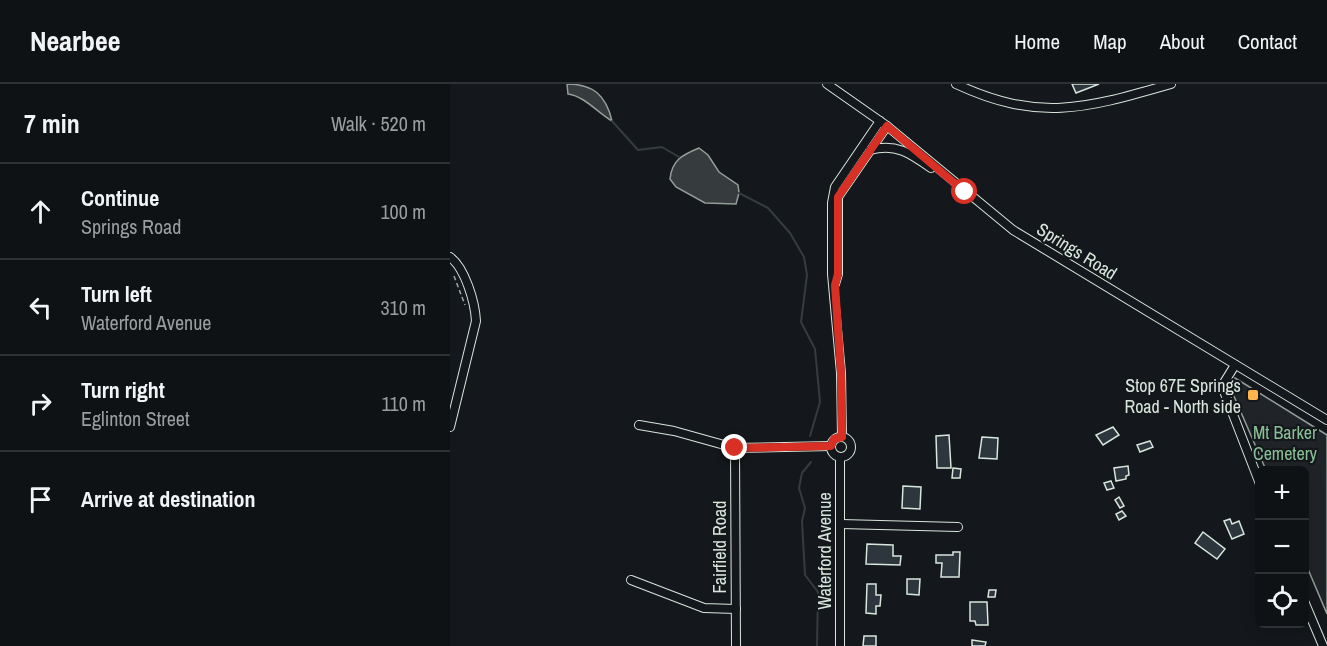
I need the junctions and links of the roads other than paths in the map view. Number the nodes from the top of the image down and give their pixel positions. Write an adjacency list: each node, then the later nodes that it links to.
1 (827, 84): 4 (street, Springs Road)
2 (956, 84): 3 (street)
3 (1171, 84)
4 (884, 124): 5 (street); 6 (street, Springs Road); 8 (street)
5 (869, 150): 6 (street); 8 (street)
6 (1011, 229): 9 (street, Springs Road)
7 (450, 257): 12 (street)
8 (835, 285): 13 (street)
9 (1235, 365): 10 (street, Springs Road); 17 (street)
10 (1327, 420)
11 (639, 425): 15 (street)
12 (450, 427)
13 (842, 437): 14 (street); 16 (street)
14 (831, 446): 15 (street); 16 (street)
15 (735, 448): 21 (street, Fairfield Road)
16 (840, 456): 18 (street, Waterford Avenue)
17 (1255, 470)
18 (841, 524): 19 (street); 24 (street, Waterford Avenue)
19 (958, 526)
20 (631, 580): 21 (street)
21 (736, 609): 23 (street, Fairfield Road)
22 (1309, 611): 25 (street)
23 (736, 646)
24 (840, 646)
25 (1323, 646)

